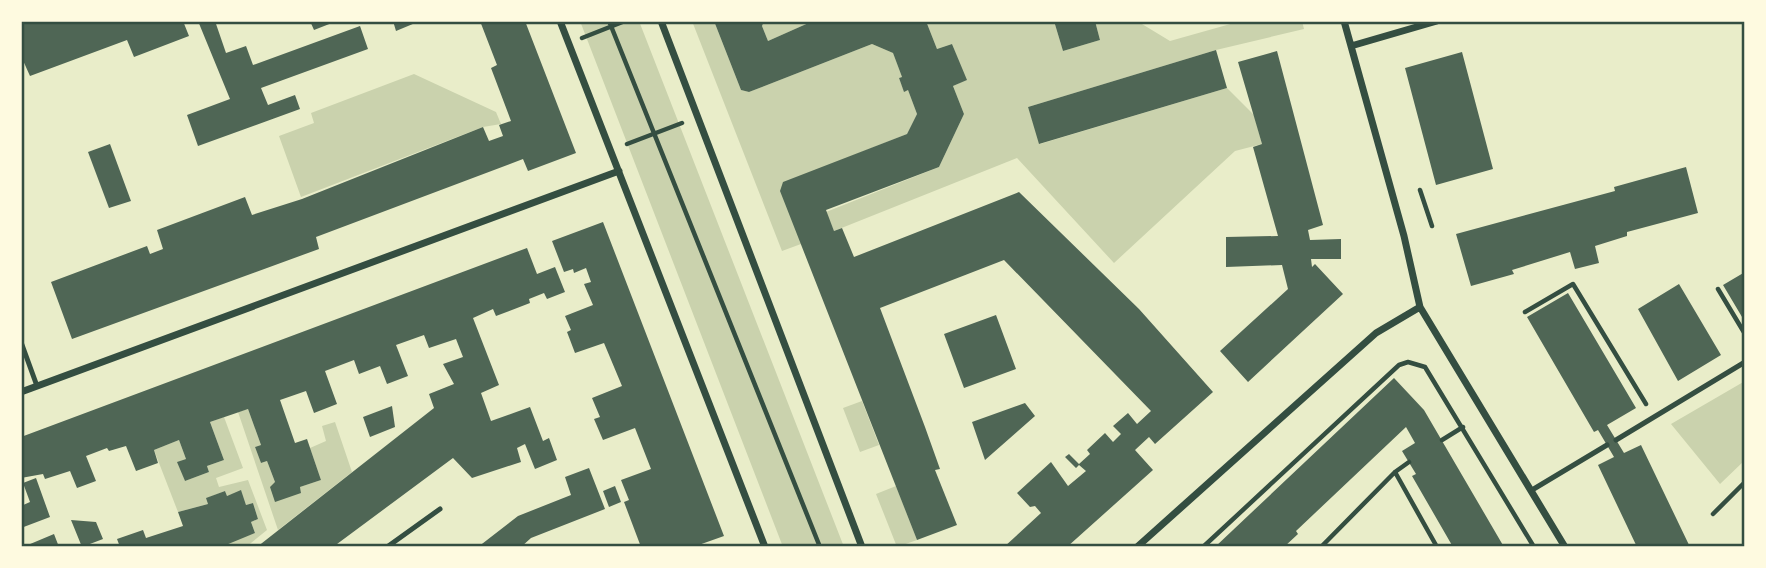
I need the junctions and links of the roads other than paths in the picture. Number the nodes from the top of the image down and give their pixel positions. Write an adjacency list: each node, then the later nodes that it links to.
1 (559, 21): 6 (street)
2 (661, 21): 18 (street)
3 (1344, 21): 5 (street)
4 (1437, 21): 5 (street)
5 (1351, 46): 7 (street)
6 (619, 171): 10 (street); 17 (street)
7 (1420, 307): 14 (street); 19 (street)
8 (21, 342): 10 (lane)
9 (1745, 362): 12 (lane)
10 (37, 386): 11 (street)
11 (21, 392)
12 (1616, 440)
13 (1607, 445): 14 (lane)
14 (1532, 490): 20 (street)
15 (440, 509): 16 (lane)
16 (387, 547)
17 (765, 547)
18 (862, 547)
19 (1137, 547)
20 (1565, 547)

